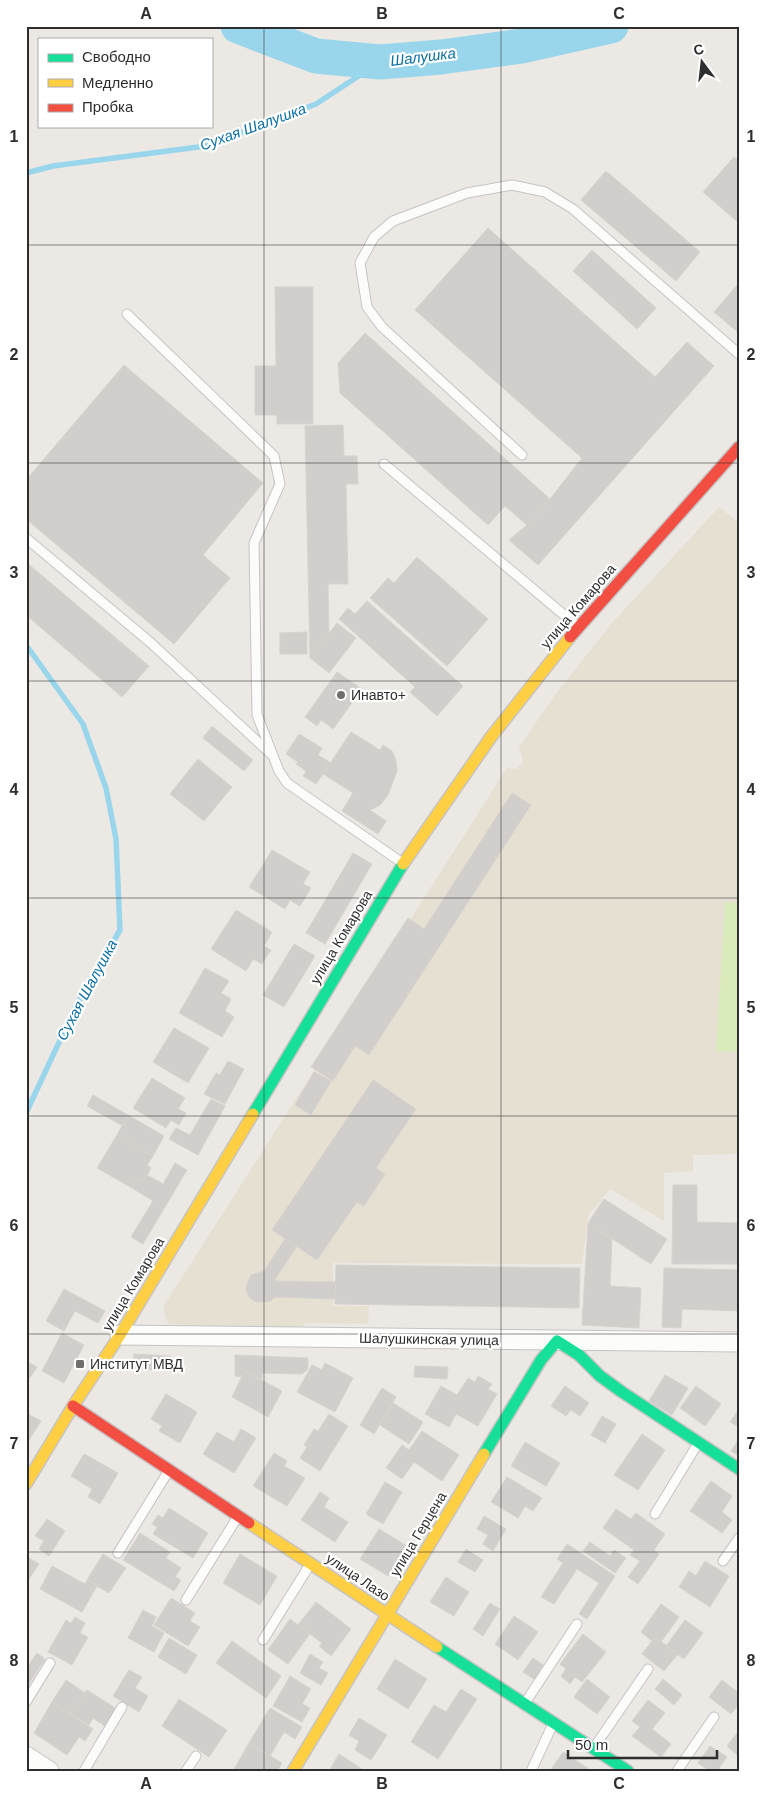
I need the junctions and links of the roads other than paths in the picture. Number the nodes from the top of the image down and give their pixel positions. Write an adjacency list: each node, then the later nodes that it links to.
1 (128, 314): 8 (lane)
2 (739, 354): 4 (lane)
3 (739, 447): 7 (street, улица Комарова)
4 (522, 455)
5 (384, 464): 7 (lane)
6 (26, 538): 8 (lane)
7 (578, 627): 9 (street, улица Комарова)
8 (273, 756): 9 (lane)
9 (403, 864): 10 (street, улица Комарова)
10 (120, 1335): 11 (street, Шалушкинская улица); 13 (street, улица Комарова)
11 (557, 1341): 12 (street, Шалушкинская улица); 14 (street); 25 (street, улица Герцена)
12 (739, 1342)
13 (73, 1406): 16 (street, улица Лазо); 17 (street, улица Комарова)
14 (698, 1443): 15 (street); 18 (lane)
15 (739, 1469)
16 (169, 1470): 19 (street, улица Лазо); 21 (lane)
17 (26, 1484)
18 (654, 1514)
19 (238, 1516): 23 (street, улица Лазо); 24 (lane)
20 (739, 1538): 22 (lane)
21 (118, 1553)
22 (723, 1562)
23 (310, 1564): 25 (street, улица Лазо); 27 (lane)
24 (186, 1600)
25 (387, 1615): 31 (street, улица Лазо); 41 (street, улица Герцена)
26 (578, 1624): 31 (lane)
27 (263, 1640)
28 (50, 1663): 30 (lane)
29 (648, 1669): 35 (lane)
30 (26, 1702)
31 (525, 1703): 34 (street, улица Лазо)
32 (122, 1708): 39 (lane)
33 (714, 1717): 44 (lane)
34 (554, 1722): 35 (street, улица Лазо); 42 (lane)
35 (594, 1748): 43 (street, улица Лазо)
36 (26, 1756): 38 (street)
37 (196, 1756): 40 (lane)
38 (49, 1771)
39 (84, 1771)
40 (186, 1771)
41 (293, 1771)
42 (531, 1771)
43 (628, 1771)
44 (677, 1771)

